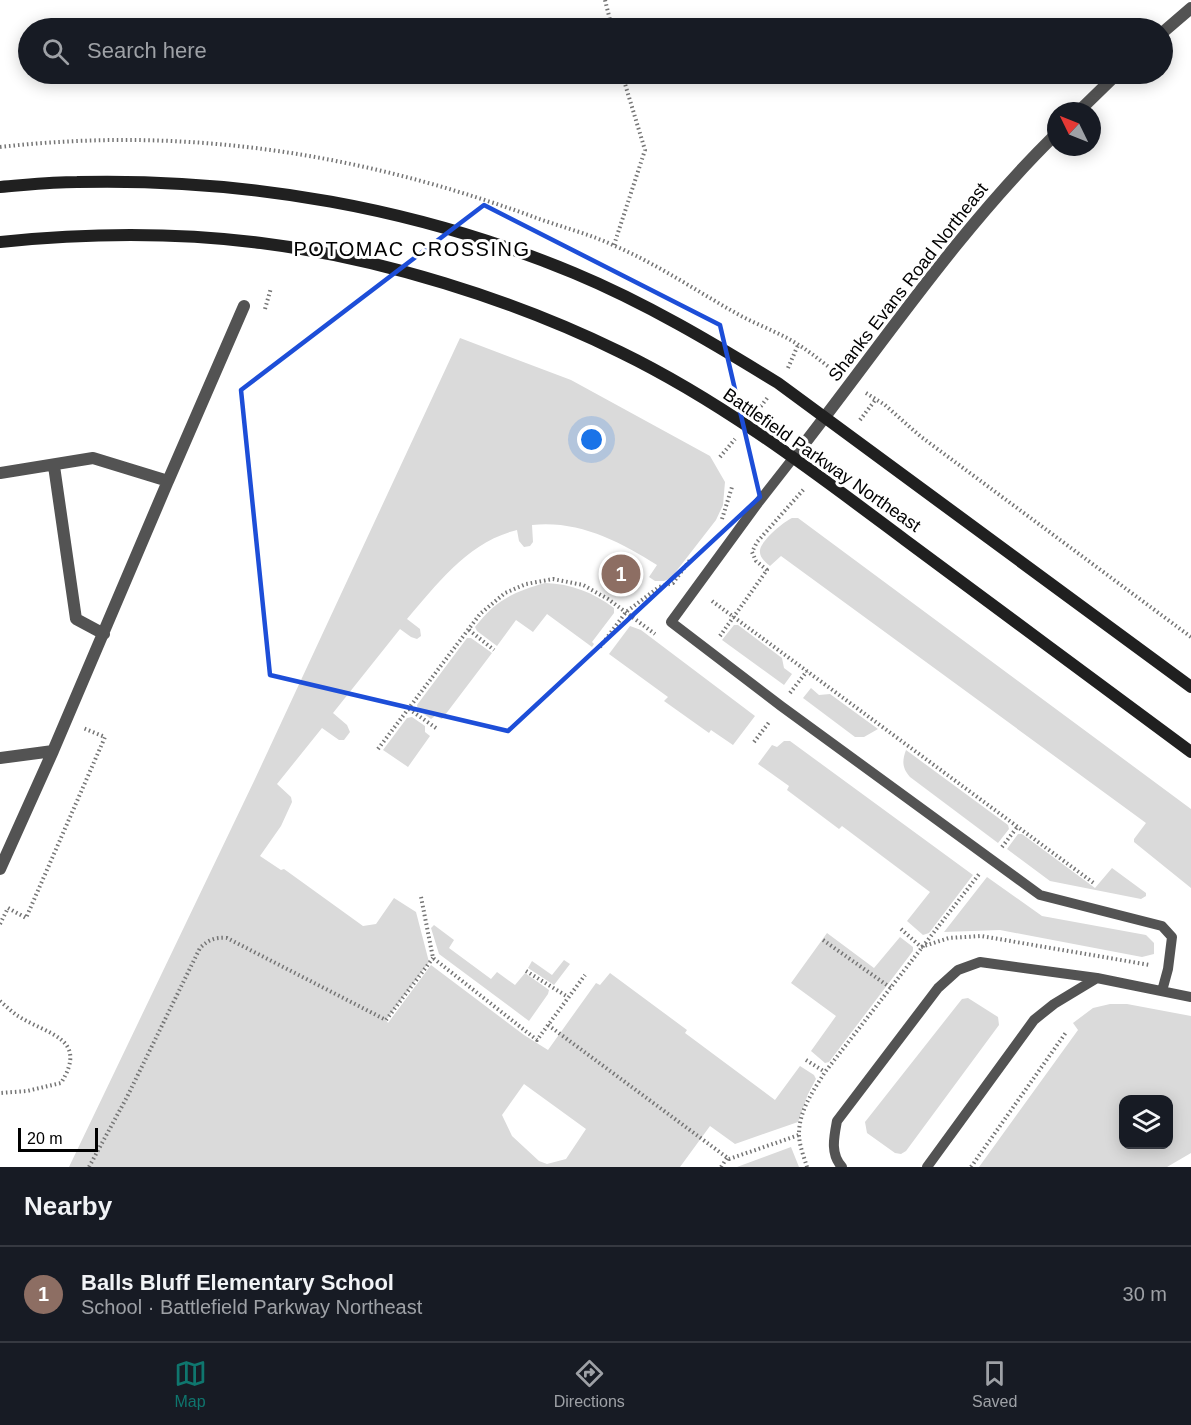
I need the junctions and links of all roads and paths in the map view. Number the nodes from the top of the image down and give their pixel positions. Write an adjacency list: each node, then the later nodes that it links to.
1 (605, 0): 3 (path)
2 (1191, 8): 4 (street)
3 (610, 18)
4 (1173, 24)
5 (625, 84): 11 (path)
6 (1107, 84): 7 (street)
7 (1088, 102)
8 (1047, 144): 17 (street, Shanks Evans Road Northeast)
9 (0, 187): 16 (main road, Battlefield Parkway Northeast)
10 (0, 242): 18 (main road, Battlefield Parkway Northeast)
11 (614, 245)
12 (271, 288): 14 (path)
13 (244, 306): 23 (street)
14 (264, 313)
15 (798, 345): 16 (path)
16 (778, 383): 17 (main road, Battlefield Parkway Northeast); 18 (path)
17 (825, 417): 20 (street, Shanks Evans Road Northeast); 37 (main road, Battlefield Parkway Northeast)
18 (747, 424): 19 (path); 20 (main road, Battlefield Parkway Northeast)
19 (720, 458)
20 (794, 458): 36 (lane); 45 (main road, Battlefield Parkway Northeast)
21 (54, 466): 22 (street); 23 (street); 32 (street)
22 (0, 473)
23 (168, 481): 32 (street)
24 (732, 487): 26 (path)
25 (780, 517): 30 (path)
26 (715, 527)
27 (694, 555): 29 (path)
28 (712, 601): 30 (path)
29 (626, 612): 31 (path); 33 (path); 34 (path)
30 (734, 617): 36 (path); 47 (path)
31 (469, 630): 35 (path); 38 (path)
32 (104, 634): 44 (street)
33 (662, 639)
34 (600, 647)
35 (495, 650)
36 (709, 651): 48 (lane)
37 (1191, 687)
38 (409, 709): 42 (path); 43 (path)
39 (87, 717): 52 (path)
40 (770, 720): 41 (path)
41 (778, 725)
42 (436, 728)
43 (378, 749)
44 (53, 751): 46 (street); 49 (street)
45 (1191, 752)
46 (0, 758)
47 (1018, 826): 48 (path); 50 (path)
48 (993, 859): 58 (path); 59 (lane)
49 (0, 868)
50 (1095, 884)
51 (421, 897): 54 (path)
52 (0, 924)
53 (823, 940): 58 (path)
54 (433, 958): 63 (path); 70 (path)
55 (526, 970): 60 (path)
56 (585, 975): 60 (path)
57 (1097, 978): 59 (lane); 73 (lane); 74 (lane)
58 (891, 988): 66 (path)
59 (1162, 991): 61 (lane)
60 (568, 997): 63 (path)
61 (1191, 997)
62 (0, 1001): 67 (path)
63 (548, 1025): 69 (path)
64 (1067, 1031): 75 (path)
65 (806, 1060): 66 (path)
66 (825, 1072): 68 (path)
67 (0, 1094)
68 (799, 1135): 69 (path); 72 (path)
69 (727, 1158): 71 (path)
70 (89, 1167)
71 (720, 1167)
72 (807, 1167)
73 (842, 1167)
74 (927, 1167)
75 (971, 1167)

